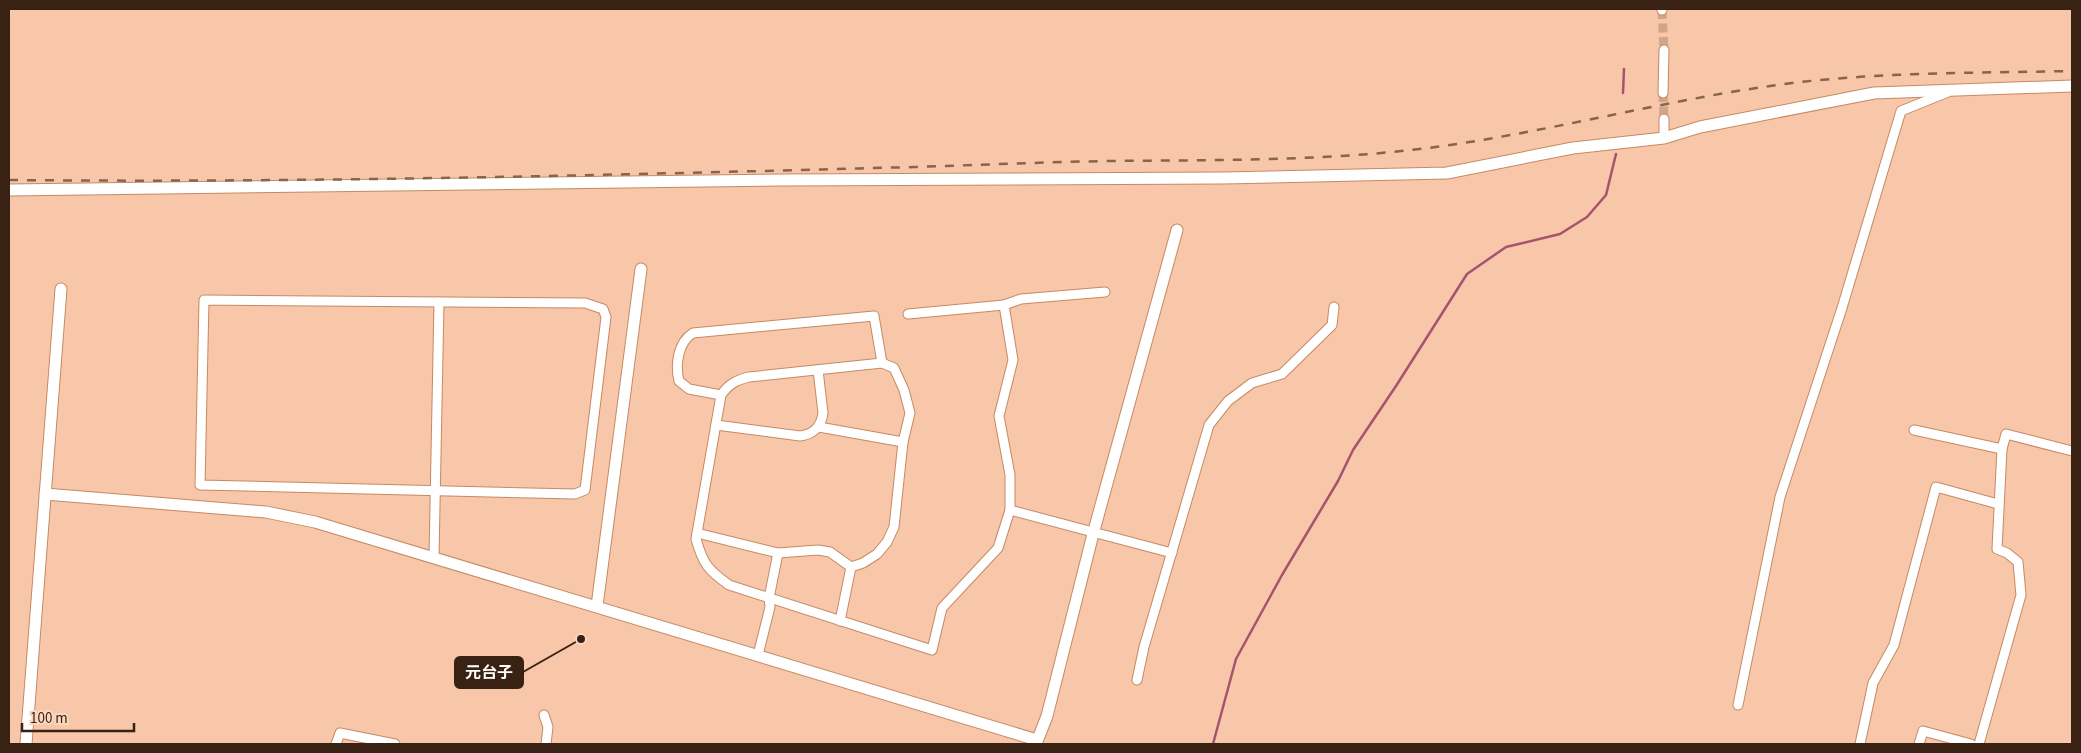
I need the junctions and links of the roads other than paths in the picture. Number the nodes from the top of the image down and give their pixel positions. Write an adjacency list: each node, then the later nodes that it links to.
1 (1664, 50): 4 (street)
2 (2072, 86): 3 (street)
3 (1954, 89): 6 (street); 40 (street)
4 (1663, 93)
5 (1664, 119): 6 (street)
6 (1664, 138): 7 (street)
7 (9, 190)
8 (1176, 230): 30 (street)
9 (641, 270): 36 (street)
10 (61, 289): 26 (street)
11 (1104, 292): 13 (street)
12 (438, 302): 25 (street); 25 (street); 25 (street)
13 (1004, 305): 15 (street); 28 (street)
14 (1334, 307): 31 (street)
15 (908, 314)
16 (882, 363): 17 (street); 18 (street); 22 (street)
17 (818, 370): 18 (street); 20 (street)
18 (721, 395): 19 (street)
19 (716, 425): 20 (street); 29 (street)
20 (819, 427): 22 (street)
21 (1914, 430): 23 (street)
22 (903, 442): 34 (street)
23 (2002, 449): 24 (street); 27 (street)
24 (2072, 450)
25 (436, 491): 33 (street)
26 (45, 494): 33 (street); 43 (street)
27 (1998, 504): 47 (street); 50 (street)
28 (1010, 510): 30 (street); 37 (street)
29 (697, 533): 32 (street); 35 (street)
30 (1094, 534): 31 (street); 42 (street)
31 (1172, 553): 39 (street)
32 (778, 554): 34 (street); 35 (street)
33 (434, 557): 36 (street)
34 (851, 566): 37 (street)
35 (769, 598): 37 (street); 38 (street)
36 (597, 606): 38 (street)
37 (840, 621)
38 (758, 655): 42 (street)
39 (1137, 680)
40 (1738, 705)
41 (544, 715): 46 (street)
42 (1037, 742)
43 (26, 744)
44 (336, 744): 45 (street)
45 (395, 744)
46 (546, 744)
47 (1860, 744)
48 (1919, 744): 49 (street)
49 (1971, 744)
50 (1979, 744)

